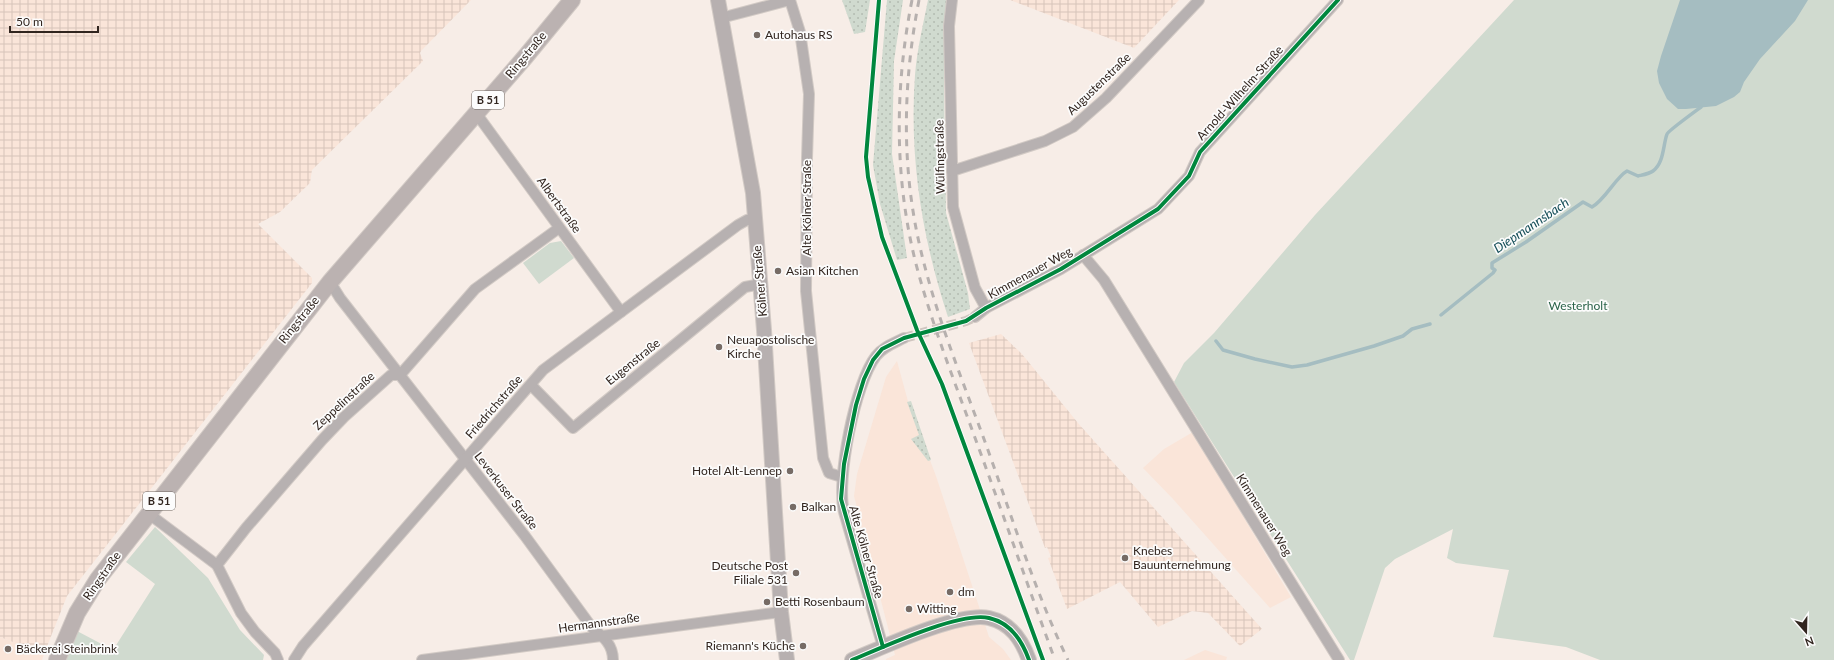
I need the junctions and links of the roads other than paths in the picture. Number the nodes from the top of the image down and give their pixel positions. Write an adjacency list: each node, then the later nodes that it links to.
1 (572, 0): 7 (main road, Ringstraße / B 51)
2 (718, 0): 6 (street, Kölner Straße)
3 (952, 0): 8 (street, Wülfingstraße)
4 (1199, 0): 8 (street, Augustenstraße)
5 (1338, 0): 11 (street, Arnold-Wilhelm-Straße)
6 (721, 18): 9 (street, Kölner Straße); 21 (street, Alte Kölner Straße)
7 (476, 113): 10 (street, Albertstraße); 12 (main road, Ringstraße / B 51)
8 (952, 171): 14 (street, Wülfingstraße)
9 (756, 219): 13 (street, Kölner Straße); 15 (street, Friedrichstraße)
10 (559, 228): 15 (street, Albertstraße); 18 (street, Zeppelinstraße)
11 (1083, 256): 14 (street, Kimmenauer Weg); 36 (street, Kimmenauer Weg)
12 (330, 282): 18 (street, Leverkuser Straße); 22 (main road, Ringstraße / B 51)
13 (761, 284): 19 (street, Eugenstraße); 24 (street, Kölner Straße)
14 (986, 308): 16 (street)
15 (621, 312): 19 (street, Friedrichstraße)
16 (975, 316)
17 (904, 338): 21 (street, Alte Kölner Straße)
18 (400, 375): 20 (street, Leverkuser Straße); 23 (street, Zeppelinstraße)
19 (531, 385): 20 (street, Friedrichstraße)
20 (465, 459): 25 (street, Leverkuser Straße); 30 (street, Friedrichstraße)
21 (842, 477): 26 (street, Alte Kölner Straße)
22 (149, 514): 23 (street); 28 (main road, Ringstraße / B 51)
23 (218, 565): 29 (street)
24 (781, 612): 25 (street, Hermannstraße); 33 (street, Kölner Straße)
25 (604, 636): 27 (street, Hermannstraße); 32 (street, Leverkuser Straße)
26 (883, 647): 34 (street); 35 (street)
27 (465, 657): 31 (street, Hermannstraße)
28 (57, 660)
29 (278, 660)
30 (294, 660)
31 (422, 660)
32 (613, 660)
33 (787, 660)
34 (852, 660)
35 (1029, 660)
36 (1339, 660)

